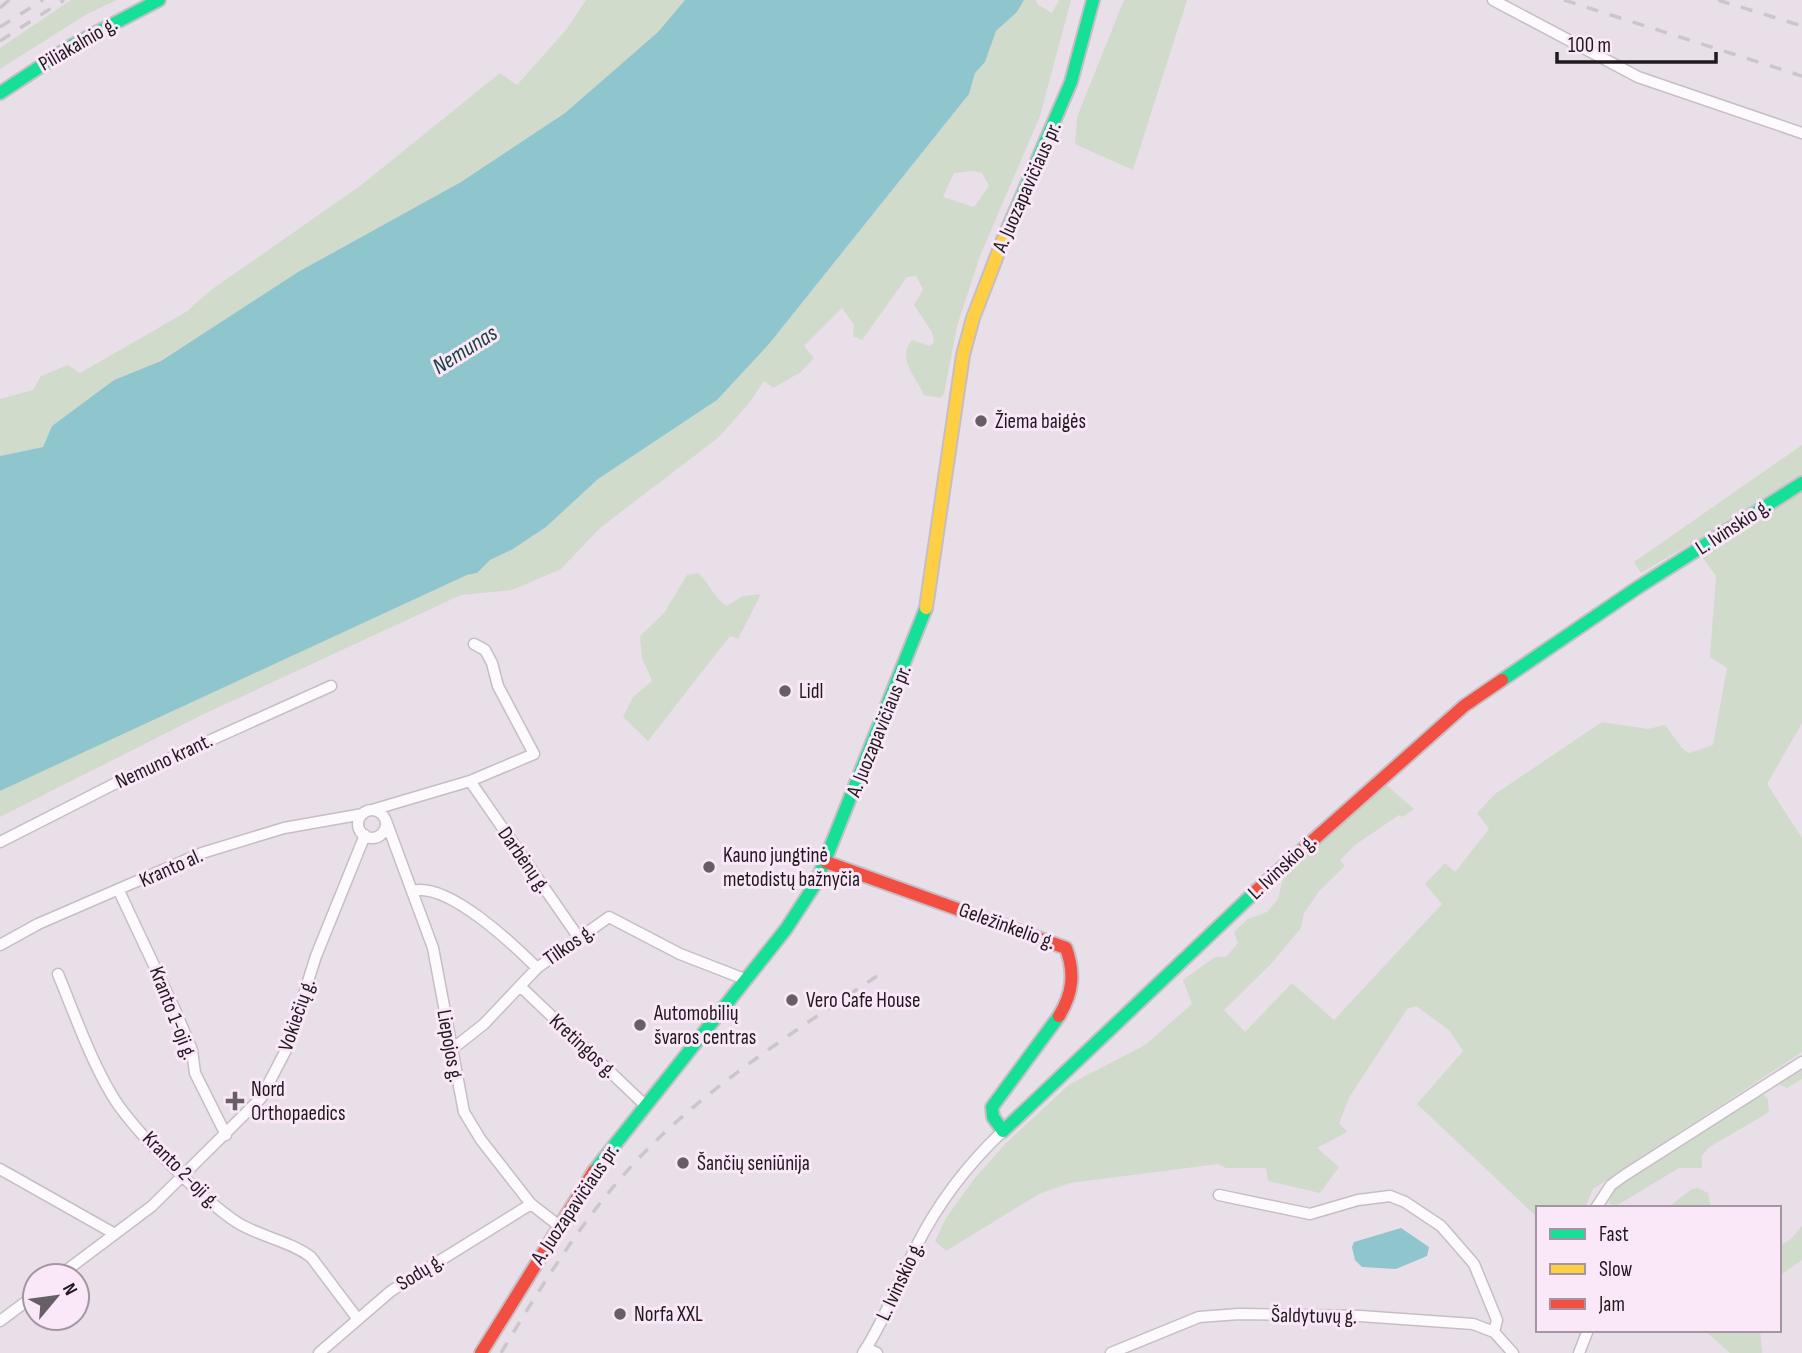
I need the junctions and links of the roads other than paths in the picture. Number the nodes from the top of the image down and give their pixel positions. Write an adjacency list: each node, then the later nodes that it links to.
1 (159, 0): 6 (main road, Piliakalnio g.)
2 (1093, 0): 5 (main road, A. Juozapavičiaus pr.)
3 (1102, 0): 5 (main road, A. Juozapavičiaus pr.)
4 (1493, 0): 7 (street)
5 (1090, 23): 19 (main road, A. Juozapavičiaus pr.)
6 (0, 93)
7 (1802, 133)
8 (1802, 483): 31 (main road, L. Ivinskio g.)
9 (474, 644): 11 (street)
10 (331, 686): 18 (street, Nemuno krant.)
11 (470, 781): 12 (street); 22 (street, Darbėnų g.)
12 (392, 804): 13 (street); 14 (street)
13 (365, 815): 14 (street, Kranto al.); 16 (street, Kranto al.); 20 (street, Kranto al.)
14 (385, 818): 15 (street); 17 (street, Liepojos g.)
15 (382, 834): 16 (street); 17 (street)
16 (365, 835): 32 (street, Vokiečių g.)
17 (394, 838): 21 (street, Liepojos g.)
18 (0, 842)
19 (826, 862): 26 (main road, A. Juozapavičiaus pr.); 31 (main road, Geležinkelio g.)
20 (119, 891): 23 (street, Kranto al.); 32 (street, Kranto 1-oji g.)
21 (413, 891): 24 (street); 28 (street, Liepojos g.)
22 (579, 938): 24 (street, Tilkos g.); 26 (street, Tilkos g.)
23 (0, 945)
24 (537, 968): 27 (street, Tilkos g.)
25 (58, 974): 34 (street, Kranto 2-oji g.)
26 (747, 980): 30 (main road, A. Juozapavičiaus pr.)
27 (520, 986): 28 (street, Tilkos g.); 30 (street, Kretingos g.)
28 (451, 1050): 36 (street, Liepojos g.)
29 (1802, 1062): 37 (street)
30 (646, 1106): 38 (main road, A. Juozapavičiaus pr.)
31 (1003, 1131): 46 (street, L. Ivinskio g.)
32 (226, 1135): 34 (street, Vokiečių g.)
33 (0, 1169): 39 (street)
34 (184, 1175): 39 (street, Vokiečių g.); 42 (street, Kranto 2-oji g.)
35 (1219, 1195): 44 (street)
36 (531, 1204): 38 (street, Liepojos g.); 42 (street, Sodų g.)
37 (1596, 1206)
38 (558, 1225): 48 (main road, A. Juozapavičiaus pr.)
39 (115, 1234): 40 (street, Vokiečių g.)
40 (78, 1262)
41 (21, 1305): 43 (street)
42 (357, 1318): 47 (street, Sodų g.)
43 (0, 1321)
44 (1494, 1332): 50 (street, Šaldytuvų g.); 51 (street)
45 (1587, 1332): 52 (street)
46 (865, 1351): 49 (street)
47 (319, 1353)
48 (481, 1353)
49 (877, 1353)
50 (1111, 1353)
51 (1513, 1353)
52 (1578, 1353)

